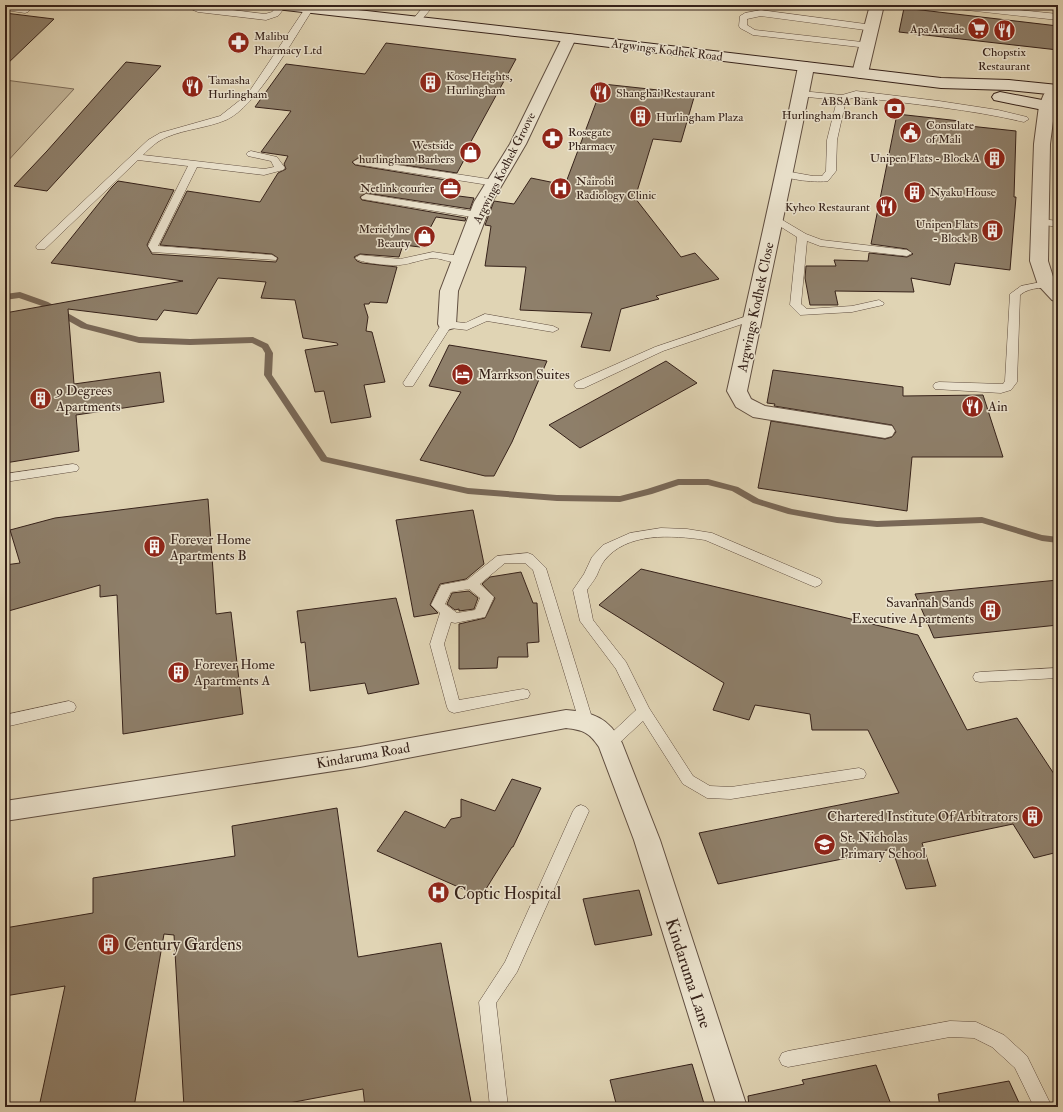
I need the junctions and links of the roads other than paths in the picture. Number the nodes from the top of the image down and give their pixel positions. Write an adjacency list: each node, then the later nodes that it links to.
1 (30, 5): 7 (lane)
2 (196, 5): 3 (lane)
3 (279, 5): 8 (street, Argwings Kodhek Road)
4 (430, 5): 10 (lane)
5 (877, 5): 11 (street)
6 (948, 5): 9 (lane)
7 (5, 7)
8 (309, 9): 10 (street, Argwings Kodhek Road); 23 (lane)
9 (1058, 17)
10 (416, 21): 12 (street, Argwings Kodhek Road)
11 (873, 28): 13 (street); 13 (lane)
12 (569, 38): 14 (street, Argwings Kodhek Road); 27 (street, Argwings Kodhek Groove)
13 (868, 45): 15 (street)
14 (806, 67): 15 (street, Argwings Kodhek Road); 18 (street, Argwings Kodhek Close)
15 (860, 73): 16 (street, Argwings Kodhek Road)
16 (941, 82): 17 (street, Argwings Kodhek Road); 20 (street)
17 (1057, 90): 20 (street)
18 (801, 94): 19 (lane); 26 (street, Argwings Kodhek Close)
19 (842, 98): 21 (lane); 26 (lane)
20 (1052, 107): 31 (street)
21 (1024, 120)
22 (251, 154): 25 (lane)
23 (135, 157): 25 (lane); 33 (lane)
24 (358, 162): 27 (lane)
25 (194, 164): 35 (lane)
26 (786, 174): 30 (street, Argwings Kodhek Close)
27 (495, 183): 29 (street, Argwings Kodhek Groove)
28 (366, 197): 29 (lane)
29 (478, 215): 37 (street, Argwings Kodhek Groove)
30 (774, 218): 32 (lane); 40 (street, Argwings Kodhek Close)
31 (1050, 223): 38 (street)
32 (802, 236): 34 (lane); 39 (lane)
33 (41, 247)
34 (907, 253)
35 (272, 258)
36 (360, 258): 37 (lane)
37 (460, 259): 41 (street, Argwings Kodhek Groove)
38 (1054, 289): 45 (lane)
39 (879, 303)
40 (753, 317): 44 (lane); 46 (street, Argwings Kodhek Close)
41 (447, 324): 42 (lane); 43 (lane)
42 (553, 329)
43 (409, 383)
44 (580, 385)
45 (939, 386)
46 (885, 431)
47 (73, 468): 48 (lane)
48 (5, 478)
49 (815, 582): 56 (lane)
50 (471, 584): 51 (lane); 51 (lane); 58 (lane)
51 (447, 612): 54 (lane)
52 (1058, 673): 53 (lane)
53 (980, 677)
54 (523, 694)
55 (69, 707): 57 (lane)
56 (644, 711): 59 (lane); 60 (lane)
57 (5, 721)
58 (586, 721): 59 (street, Kindaruma Road); 61 (street, Kindaruma Road)
59 (610, 743): 63 (street, Kindaruma Road)
60 (859, 774)
61 (5, 811)
62 (581, 811): 65 (lane)
63 (647, 840): 66 (street, Kindaruma Lane)
64 (788, 1059): 67 (lane)
65 (499, 1107)
66 (732, 1107)
67 (1043, 1107)

